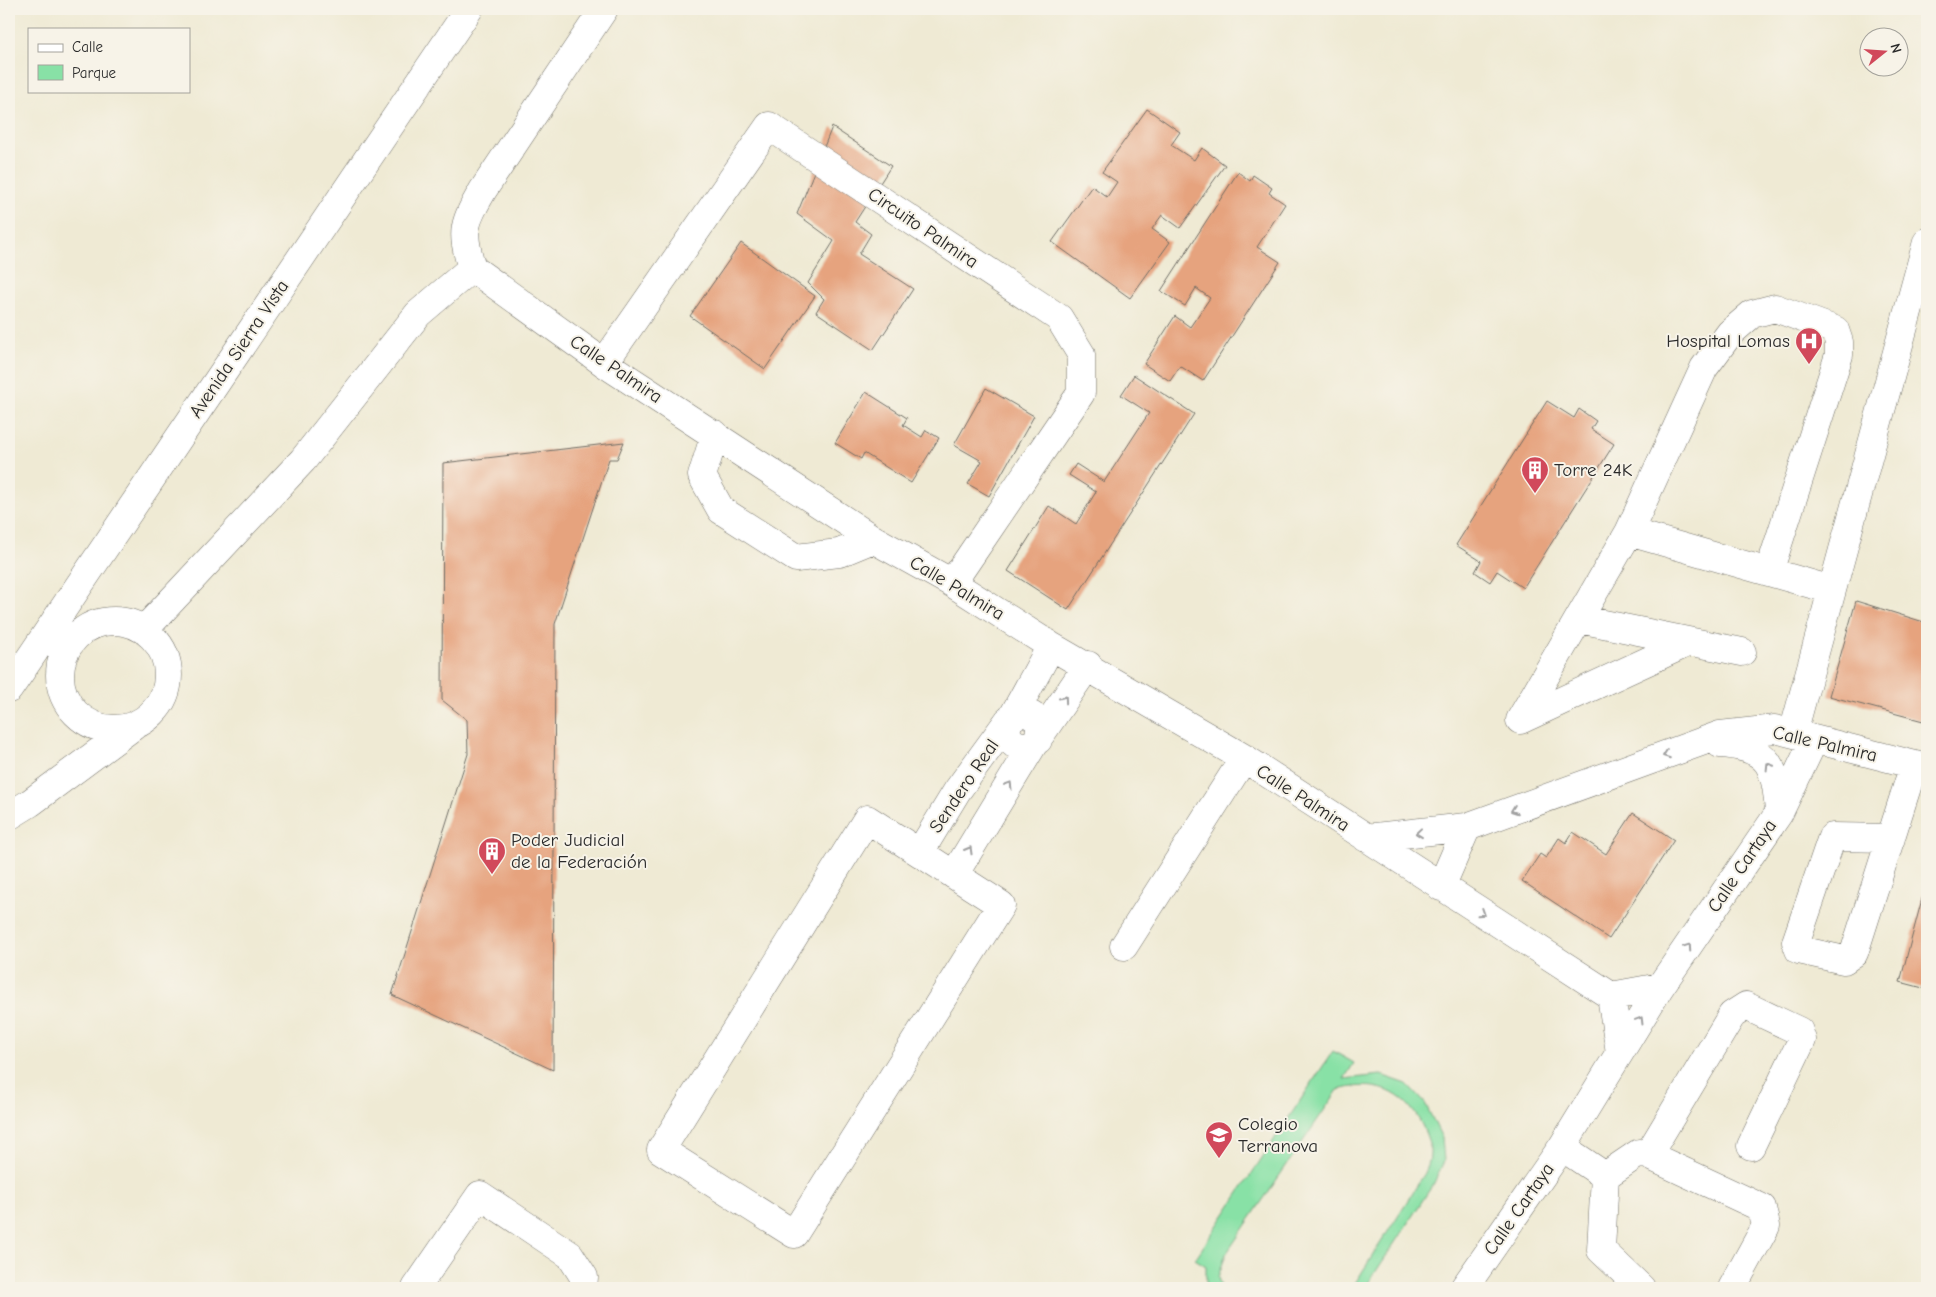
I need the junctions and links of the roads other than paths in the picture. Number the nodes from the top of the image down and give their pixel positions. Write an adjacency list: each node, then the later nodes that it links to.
1 (469, 9): 18 (street, Avenida Sierra Vista)
2 (604, 9): 4 (street)
3 (1927, 242): 11 (street, Calle Cartaya)
4 (472, 268): 5 (street, Calle Palmira); 13 (street)
5 (604, 363): 6 (street, Calle Palmira); 10 (street, Circuito Palmira)
6 (715, 434): 8 (street, Calle Palmira); 8 (street)
7 (1629, 532): 9 (street); 9 (street); 12 (street)
8 (873, 539): 10 (street, Calle Palmira)
9 (1769, 572): 11 (street)
10 (952, 583): 15 (street, Calle Palmira)
11 (1832, 590): 21 (street, Calle Cartaya)
12 (1579, 619): 14 (street); 14 (street)
13 (144, 630): 20 (street); 20 (street)
14 (1689, 642): 16 (street)
15 (1051, 646): 17 (street, Calle Palmira); 19 (street, Sendero Real)
16 (1742, 652)
17 (1088, 665): 22 (street, Sendero Real, one-way to 17); 24 (street, Calle Palmira)
18 (9, 688)
19 (1011, 718): 22 (street); 31 (street, Sendero Real)
20 (138, 722): 27 (street)
21 (1804, 736): 23 (street, Calle Palmira); 25 (street, Calle Palmira); 26 (street, Calle Cartaya)
22 (1037, 739): 32 (street, Sendero Real, one-way to 22)
23 (1701, 742): 26 (street, one-way to 23); 28 (street, Calle Palmira, one-way to 28)
24 (1244, 758): 29 (street, Calle Palmira); 34 (street)
25 (1921, 766): 30 (street)
26 (1779, 813): 35 (street, Calle Cartaya, one-way to 26)
27 (9, 816)
28 (1467, 827): 29 (street, Calle Palmira, one-way to 29); 33 (street)
29 (1366, 838): 33 (street)
30 (1891, 838): 30 (street)
31 (920, 852): 32 (street); 32 (street)
32 (954, 875)
33 (1441, 887): 36 (street, one-way to 36)
34 (1124, 946)
35 (1660, 987): 36 (street); 37 (street, Calle Cartaya, one-way to 35)
36 (1611, 996): 37 (street)
37 (1620, 1052): 39 (street, Calle Cartaya)
38 (1751, 1146): 40 (street)
39 (1562, 1147): 41 (street); 44 (street, Calle Cartaya)
40 (1648, 1155): 41 (street); 46 (street)
41 (1605, 1176): 45 (street)
42 (416, 1288): 43 (street)
43 (584, 1288)
44 (1464, 1288)
45 (1641, 1288)
46 (1732, 1288)

